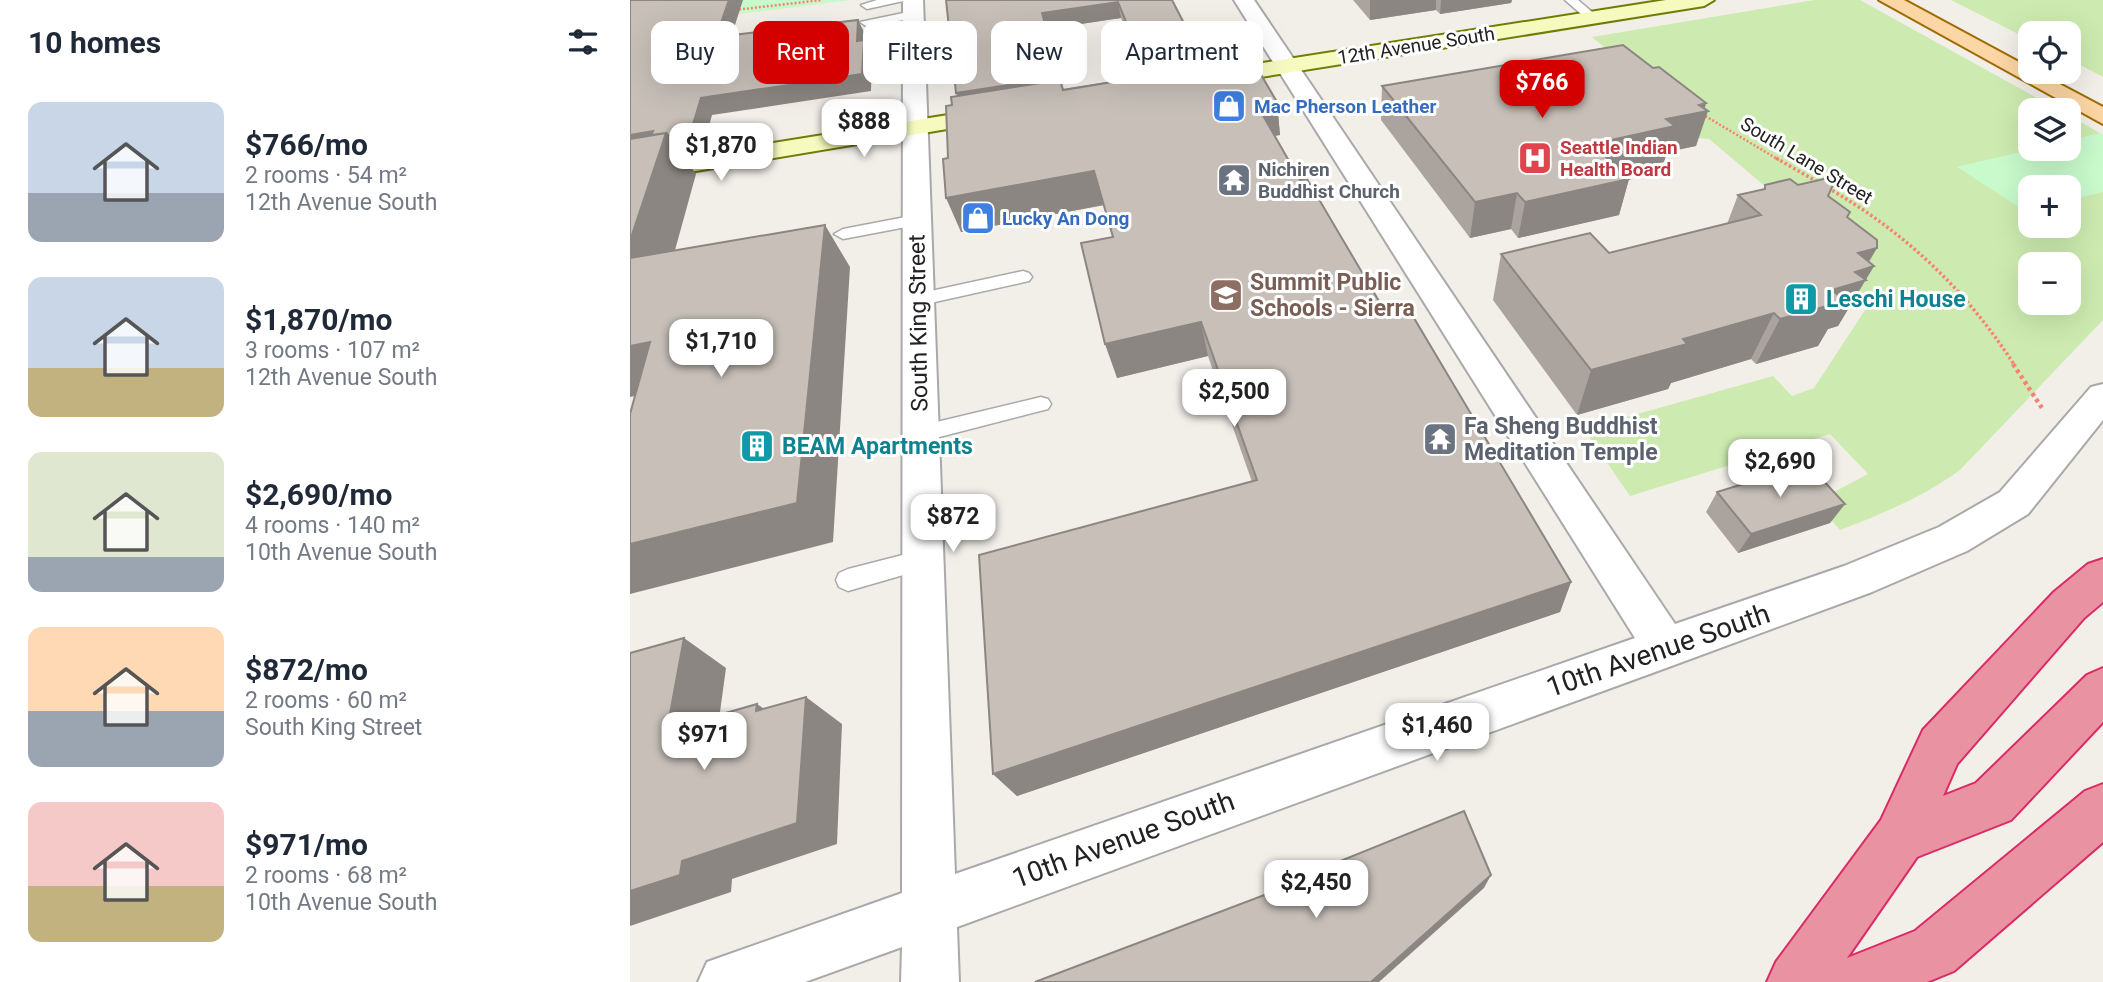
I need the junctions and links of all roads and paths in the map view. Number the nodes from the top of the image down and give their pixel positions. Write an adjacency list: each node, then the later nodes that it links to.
1 (740, 0): 10 (path)
2 (822, 0): 7 (path)
3 (1244, 0): 14 (street)
4 (1571, 0): 12 (lane)
5 (1704, 0): 12 (main road, 12th Avenue South)
6 (1889, 0): 18 (main road)
7 (786, 1): 10 (path)
8 (867, 5): 9 (lane)
9 (909, 5): 13 (lane); 19 (street, South King Street)
10 (737, 9): 11 (path)
11 (728, 10)
12 (1592, 17): 14 (main road, 12th Avenue South)
13 (869, 21)
14 (1288, 66): 15 (main road, 12th Avenue South); 32 (street)
15 (1263, 70)
16 (1025, 109): 19 (main road)
17 (1694, 109): 27 (path, South Lane Street)
18 (2103, 117)
19 (914, 127): 20 (main road); 21 (street, South King Street)
20 (630, 174)
21 (916, 220): 22 (lane); 24 (street, South King Street)
22 (843, 234)
23 (1023, 277): 24 (lane)
24 (918, 300): 28 (street, South King Street)
25 (2103, 396): 32 (street, 10th Avenue South)
26 (1041, 404): 28 (lane)
27 (2042, 408)
28 (919, 434): 29 (street, South King Street)
29 (922, 560): 31 (lane); 36 (street, South King Street)
30 (2103, 578): 35 (highway)
31 (848, 580)
32 (1666, 648): 36 (street, 10th Avenue South)
33 (2103, 690): 35 (highway)
34 (2103, 809): 40 (highway)
35 (1899, 838): 39 (highway)
36 (929, 909): 37 (street, 10th Avenue South); 38 (street, South King Street)
37 (727, 982)
38 (930, 982)
39 (1796, 982)
40 (1857, 982)

